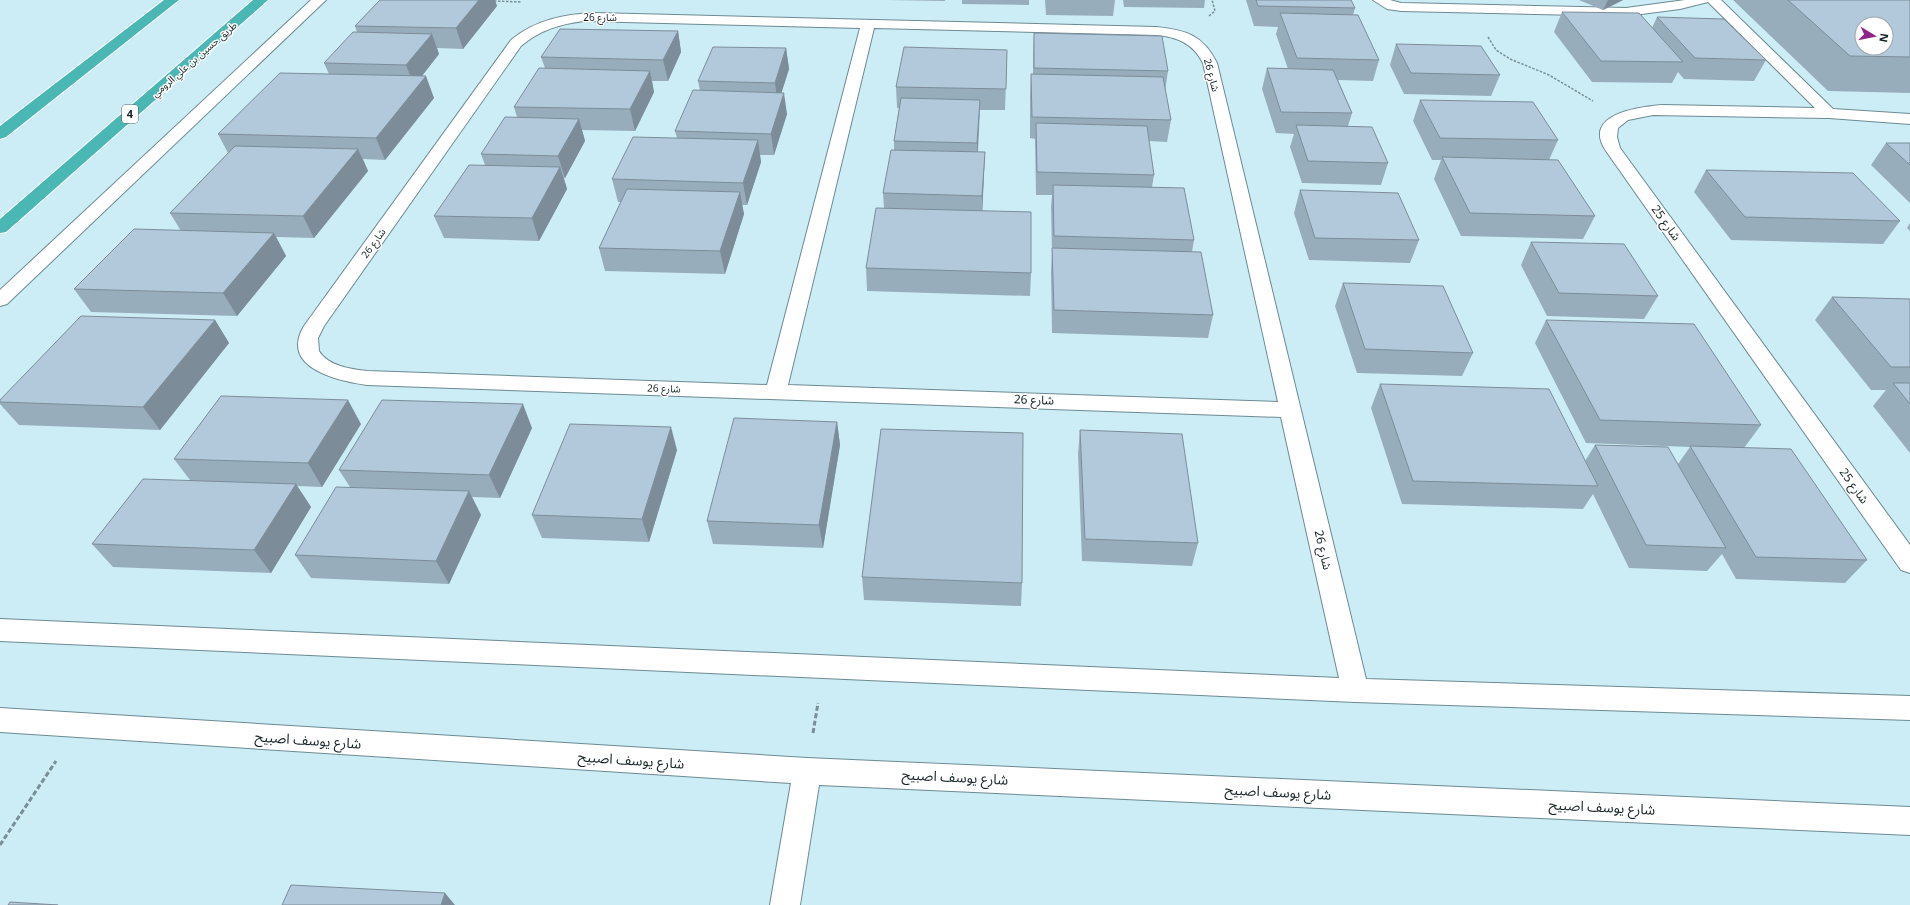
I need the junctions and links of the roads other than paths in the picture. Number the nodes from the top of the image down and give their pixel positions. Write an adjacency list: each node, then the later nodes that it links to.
1 (172, 0): 11 (highway)
2 (261, 0): 12 (highway, طريق حسين بن علي الرومي / 4)
3 (319, 0): 13 (street)
4 (1380, 0): 7 (street)
5 (1703, 0): 7 (street)
6 (1714, 0): 9 (street)
7 (1493, 5)
8 (868, 23): 14 (street); 14 (street, شارع 26); 15 (street, شارع 26)
9 (1829, 113): 10 (street); 16 (street, شارع 25)
10 (1910, 119)
11 (0, 134)
12 (0, 228)
13 (0, 300)
14 (776, 391): 15 (street, شارع 26)
15 (1291, 410): 18 (street, شارع 26)
16 (1910, 563)
17 (0, 630): 18 (street)
18 (1355, 690): 19 (street)
19 (1910, 708)
20 (0, 720): 21 (street, شارع يوسف اصبيح)
21 (807, 771): 22 (street, شارع يوسف اصبيح); 23 (street)
22 (1910, 821)
23 (785, 905)

